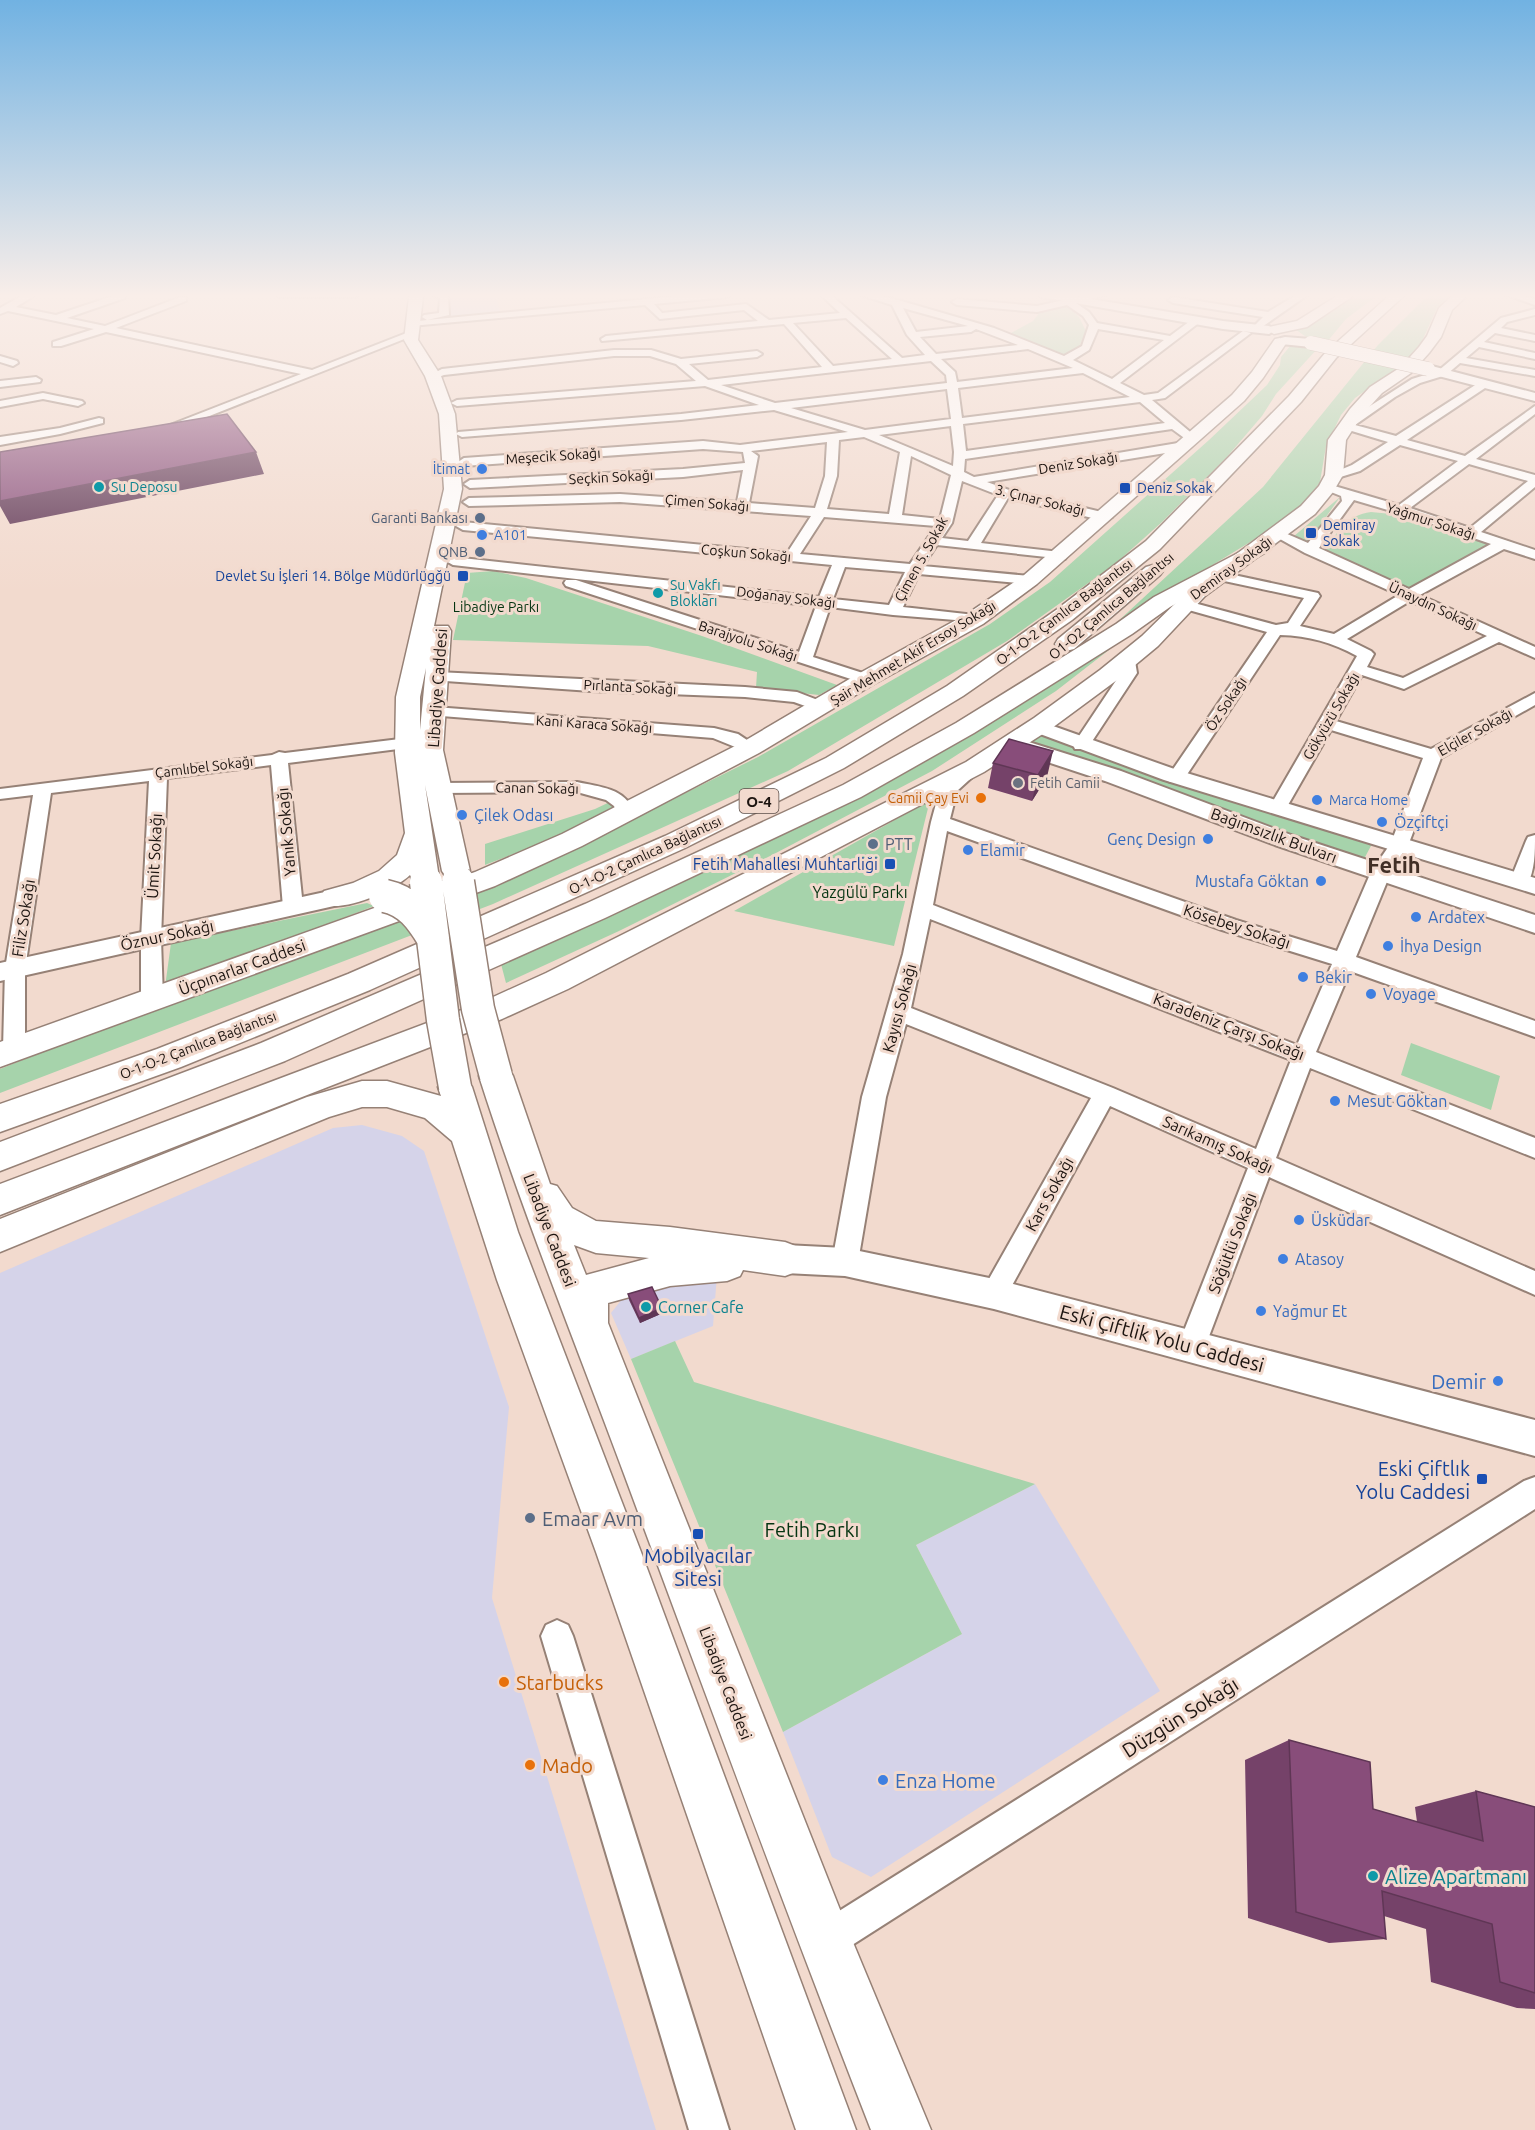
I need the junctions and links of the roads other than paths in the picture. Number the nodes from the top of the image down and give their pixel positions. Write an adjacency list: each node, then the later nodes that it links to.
1 (262, 393): 29 (street)
2 (442, 393): 94 (main road, Libadiye Caddesi)
3 (451, 393): 20 (main road, Libadiye Caddesi)
4 (577, 393): 20 (street)
5 (737, 393): 22 (street, 3. Çınar Sokağı)
6 (885, 393): 22 (street)
7 (953, 393): 25 (street, Çimen 5. Sokak)
8 (1132, 393): 18 (street)
9 (1165, 393): 18 (street, Meşecik Sokağı)
10 (1242, 393): 35 (main road, Şair Mehmet Akif Ersoy Sokağı)
11 (1300, 393): 131 (main road, O-1-O-2 Çamlıca Bağlantısı / O-4)
12 (1318, 393): 46 (main road)
13 (1373, 393): 28 (main road)
14 (1397, 393): 28 (street)
15 (1470, 393): 34 (street)
16 (1520, 393): 17 (street)
17 (1535, 397)
18 (1142, 398): 25 (street, Meşecik Sokağı); 26 (street)
19 (78, 403): 21 (street)
20 (457, 403): 30 (main road, Libadiye Caddesi)
21 (0, 404)
22 (777, 407): 27 (street); 31 (street, 3. Çınar Sokağı)
23 (1535, 409): 39 (street)
24 (99, 421): 33 (street)
25 (958, 421): 31 (street, Meşecik Sokağı); 38 (street, Çimen 5. Sokak)
26 (1173, 424): 35 (street); 38 (street)
27 (688, 426): 30 (street); 36 (street)
28 (1346, 426): 34 (street); 45 (main road)
29 (157, 432)
30 (462, 434): 40 (main road, Libadiye Caddesi)
31 (867, 434): 32 (street, Meşecik Sokağı); 37 (street, 3. Çınar Sokağı)
32 (834, 438): 36 (street, Meşecik Sokağı); 53 (street)
33 (0, 441)
34 (1399, 441): 39 (street); 45 (street)
35 (1187, 442): 44 (street, Deniz Sokağı); 54 (main road, Şair Mehmet Akif Ersoy Sokağı)
36 (740, 449): 40 (street, Meşecik Sokağı); 41 (street)
37 (906, 450): 42 (street, 3. Çınar Sokağı); 55 (street)
38 (959, 456): 42 (street, Çimen 5. Sokak)
39 (1468, 460): 43 (street); 52 (street)
40 (464, 462): 48 (main road, Libadiye Caddesi)
41 (751, 466): 47 (street, Seçkin Sokağı); 51 (street)
42 (958, 473): 44 (street, 3. Çınar Sokağı); 56 (street, Çimen 5. Sokak)
43 (1535, 480): 58 (street)
44 (972, 481): 49 (street, 3. Çınar Sokağı)
45 (1330, 482): 50 (street, Yağmur Sokağı); 59 (main road, Demiray Sokağı)
46 (1242, 483)
47 (682, 487): 48 (street, Seçkin Sokağı); 48 (street, Çimen Sokağı); 51 (street, Çimen Sokağı)
48 (470, 493): 57 (main road, Libadiye Caddesi)
49 (1005, 493): 54 (street, 3. Çınar Sokağı); 62 (street)
50 (1347, 494): 52 (street, Yağmur Sokağı); 63 (street)
51 (742, 506): 53 (street, Çimen Sokağı)
52 (1400, 510): 58 (street, Yağmur Sokağı)
53 (820, 512): 55 (street, Çimen Sokağı); 67 (street)
54 (1105, 517): 66 (main road, Şair Mehmet Akif Ersoy Sokağı)
55 (895, 518): 56 (street, Çimen Sokağı)
56 (945, 524): 60 (street, Çimen 5. Sokak)
57 (463, 526): 67 (street, Coşkun Sokağı); 69 (main road, Libadiye Caddesi)
58 (1472, 533): 61 (street, Yağmur Sokağı)
59 (1270, 540): 63 (street, Ünaydın Sokağı); 68 (street, Ünaydın Sokağı); 73 (main road, Demiray Sokağı); 112 (main road)
60 (933, 541): 62 (street); 71 (street, Çimen 5. Sokak)
61 (1502, 544): 65 (street, Yağmur Sokağı); 75 (street)
62 (972, 546): 66 (street)
63 (1311, 550): 68 (street, Ünaydın Sokağı)
64 (1176, 551): 112 (main road, O1-O2 Çamlıca Bağlantısı / O-4)
65 (1535, 555)
66 (1060, 556): 74 (main road, Şair Mehmet Akif Ersoy Sokağı)
67 (791, 557): 70 (street, Coşkun Sokağı)
68 (1330, 560): 75 (street, Ünaydın Sokağı)
69 (453, 561): 72 (street, Doğanay Sokağı); 87 (main road, Libadiye Caddesi)
70 (840, 561): 71 (street, Coşkun Sokağı); 76 (street)
71 (914, 568): 74 (street, Coşkun Sokağı); 78 (street, Çimen 5. Sokak)
72 (528, 569): 76 (street, Doğanay Sokağı); 84 (street, Barajyolu Sokağı)
73 (1220, 576): 77 (main road, Demiray Sokağı); 80 (street)
74 (1030, 580): 79 (main road, Şair Mehmet Akif Ersoy Sokağı)
75 (1409, 595): 81 (street, Ünaydın Sokağı); 82 (street)
76 (826, 602): 78 (street, Doğanay Sokağı); 84 (street)
77 (1183, 604): 80 (street); 85 (main road, Demiray Sokağı)
78 (893, 610): 79 (street, Doğanay Sokağı)
79 (975, 619): 88 (main road, Şair Mehmet Akif Ersoy Sokağı)
80 (1276, 630): 82 (street); 102 (street, Öz Sokağı)
81 (1499, 636): 83 (street, Ünaydın Sokağı); 86 (street)
82 (1336, 639): 86 (street, Gökyüzü Sokağı)
83 (1535, 653)
84 (804, 659): 88 (street, Barajyolu Sokağı)
85 (1127, 661): 93 (main road, Demiray Sokağı); 96 (street)
86 (1358, 669): 92 (street, Gökyüzü Sokağı)
87 (437, 676): 90 (street, Pırlanta Sokağı); 91 (main road, Libadiye Caddesi)
88 (866, 679): 90 (main road, Şair Mehmet Akif Ersoy Sokağı)
89 (1535, 698): 98 (street, Elçiler Sokağı)
90 (822, 707): 97 (main road, Şair Mehmet Akif Ersoy Sokağı)
91 (435, 712): 97 (street, Kani Karaca Sokağı); 104 (main road, Libadiye Caddesi)
92 (1327, 723): 98 (street); 106 (street, Gökyüzü Sokağı)
93 (1039, 727): 95 (main road, Demiray Sokağı); 96 (street, Bağımsızlık Bulvarı)
94 (408, 743): 99 (street, Çamlıbel Sokağı); 109 (main road, Libadiye Caddesi)
95 (1014, 743): 100 (main road, Demiray Sokağı); 113 (street, Bağımsızlık Bulvarı)
96 (1082, 745): 102 (street, Bağımsızlık Bulvarı)
97 (750, 748): 107 (main road, Şair Mehmet Akif Ersoy Sokağı)
98 (1433, 755): 111 (street, Elçiler Sokağı)
99 (279, 757): 101 (street, Çamlıbel Sokağı); 117 (street, Yanık Sokağı)
100 (975, 767): 108 (street, Kayısı Sokağı); 137 (main road, Demiray Sokağı)
101 (158, 773): 103 (street, Çamlıbel Sokağı); 120 (street, Ümit Sokağı)
102 (1176, 778): 106 (street, Bağımsızlık Bulvarı)
103 (43, 788): 105 (street, Çamlıbel Sokağı); 123 (street, Filiz Sokağı)
104 (438, 788): 107 (street, Canan Sokağı); 129 (main road, Libadiye Caddesi, bridge)
105 (0, 794)
106 (1278, 808): 111 (street, Bağımsızlık Bulvarı)
107 (625, 813): 114 (main road, Şair Mehmet Akif Ersoy Sokağı)
108 (940, 822): 118 (street, Kayısı Sokağı); 122 (street, Kösebey Sokağı)
109 (419, 832): 116 (main road); 121 (main road, Libadiye Caddesi, bridge)
110 (1535, 841): 115 (street)
111 (1400, 843): 113 (street, Elçiler Sokağı); 115 (street, Bağımsızlık Bulvarı)
112 (676, 871): 134 (main road, O-1-O-2 Çamlıca Bağlantısı / O-4)
113 (1381, 872): 119 (street, Bağımsızlık Bulvarı); 122 (street, Söğütlü Sokağı)
114 (485, 879): 124 (main road, Üçpınarlar Caddesi)
115 (1528, 884)
116 (334, 898): 117 (street, Öznur Sokağı); 121 (main road, bridge)
117 (293, 907): 120 (street, Öznur Sokağı)
118 (922, 908): 125 (street, Kayısı Sokağı); 128 (street, Karadeniz Çarşı Sokağı)
119 (1535, 924)
120 (151, 939): 123 (street, Öznur Sokağı); 124 (street)
121 (434, 940): 129 (main road, Libadiye Caddesi, bridge)
122 (1346, 962): 126 (street, Kösebey Sokağı); 128 (street, Söğütlü Sokağı)
123 (8, 970): 127 (street, Filiz Sokağı)
124 (152, 999): 127 (main road, Üçpınarlar Caddesi)
125 (899, 1012): 130 (street, Sarıkamış Sokağı); 141 (street, Kayısı Sokağı)
126 (1535, 1029)
127 (7, 1052)
128 (1304, 1055): 133 (street, Karadeniz Çarşı Sokağı); 135 (street, Söğütlü Sokağı)
129 (475, 1081): 132 (main road, Libadiye Caddesi); 136 (main road, Libadiye Caddesi)
130 (1105, 1094): 135 (street, Sarıkamış Sokağı); 144 (street, Kars Sokağı)
131 (0, 1118)
132 (466, 1133): 138 (main road); 143 (main road, Libadiye Caddesi)
133 (1535, 1148)
134 (0, 1157)
135 (1263, 1164): 142 (street, Sarıkamış Sokağı); 145 (street, Söğütlü Sokağı)
136 (528, 1175): 139 (main road); 143 (main road, Libadiye Caddesi)
137 (0, 1200)
138 (0, 1236)
139 (670, 1243): 140 (main road); 143 (main road)
140 (785, 1259): 141 (street, Eski Çiftlik Yolu Caddesi); 143 (main road)
141 (845, 1262): 144 (street, Eski Çiftlik Yolu Caddesi)
142 (1535, 1283)
143 (558, 1291): 149 (main road, Libadiye Caddesi); 151 (main road, Libadiye Caddesi)
144 (994, 1294): 145 (street, Eski Çiftlik Yolu Caddesi)
145 (1192, 1346): 146 (street, Eski Çiftlik Yolu Caddesi)
146 (1535, 1438)
147 (1535, 1492): 149 (street, Düzgün Sokağı)
148 (557, 1636): 150 (street)
149 (825, 1941): 152 (main road, Libadiye Caddesi)
150 (709, 2130)
151 (826, 2130)
152 (901, 2130)

